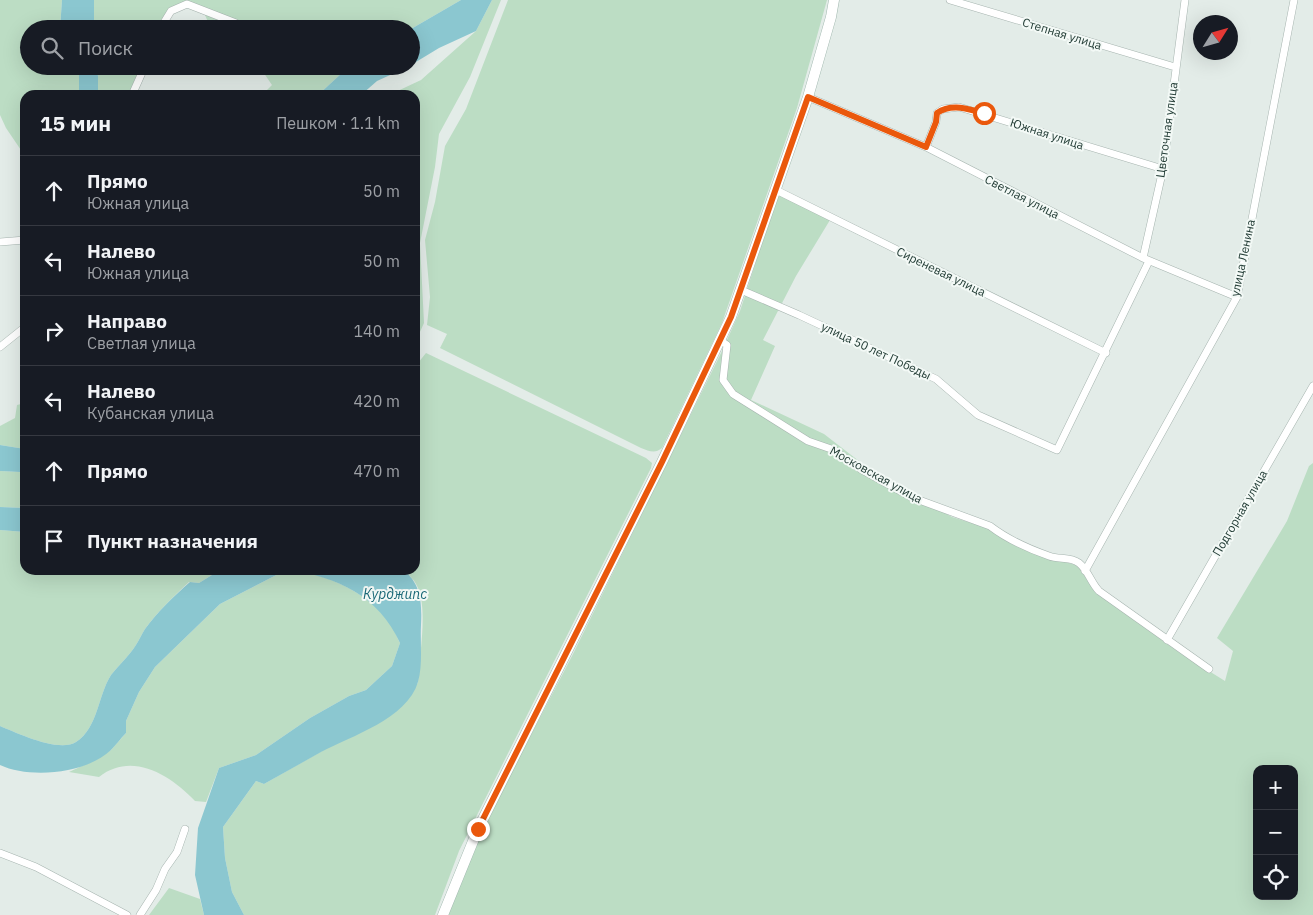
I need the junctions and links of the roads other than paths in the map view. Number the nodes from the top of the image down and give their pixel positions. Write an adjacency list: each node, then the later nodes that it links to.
1 (834, 0): 10 (main road)
2 (950, 0): 7 (street, Степная улица)
3 (1184, 0): 7 (street, Цветочная улица)
4 (1294, 0): 18 (street, улица Ленина)
5 (166, 20): 6 (street)
6 (228, 20)
7 (1175, 67): 12 (street, Цветочная улица)
8 (140, 75): 9 (street)
9 (134, 90)
10 (808, 97): 11 (street, Светлая улица); 13 (main road)
11 (926, 147): 12 (street, Южная улица); 16 (street, Светлая улица)
12 (1163, 169): 16 (street, Цветочная улица)
13 (776, 190): 17 (main road); 22 (street, Сиреневая улица)
14 (20, 240): 15 (street)
15 (0, 242)
16 (1146, 260): 18 (street, Светлая улица); 22 (street, Цветочная улица)
17 (741, 290): 20 (main road); 24 (street, улица 50 лет Победы)
18 (1237, 297): 25 (street, улица Ленина)
19 (20, 332): 21 (street)
20 (720, 340): 25 (street, Московская улица); 32 (main road)
21 (0, 347)
22 (1106, 353): 24 (street, Цветочная улица)
23 (1313, 386): 26 (street, Подгорная улица)
24 (1057, 450)
25 (1085, 571): 26 (street)
26 (1167, 640): 27 (street)
27 (1209, 669)
28 (185, 830): 31 (street)
29 (0, 853): 30 (street)
30 (128, 915)
31 (140, 915)
32 (443, 915)

